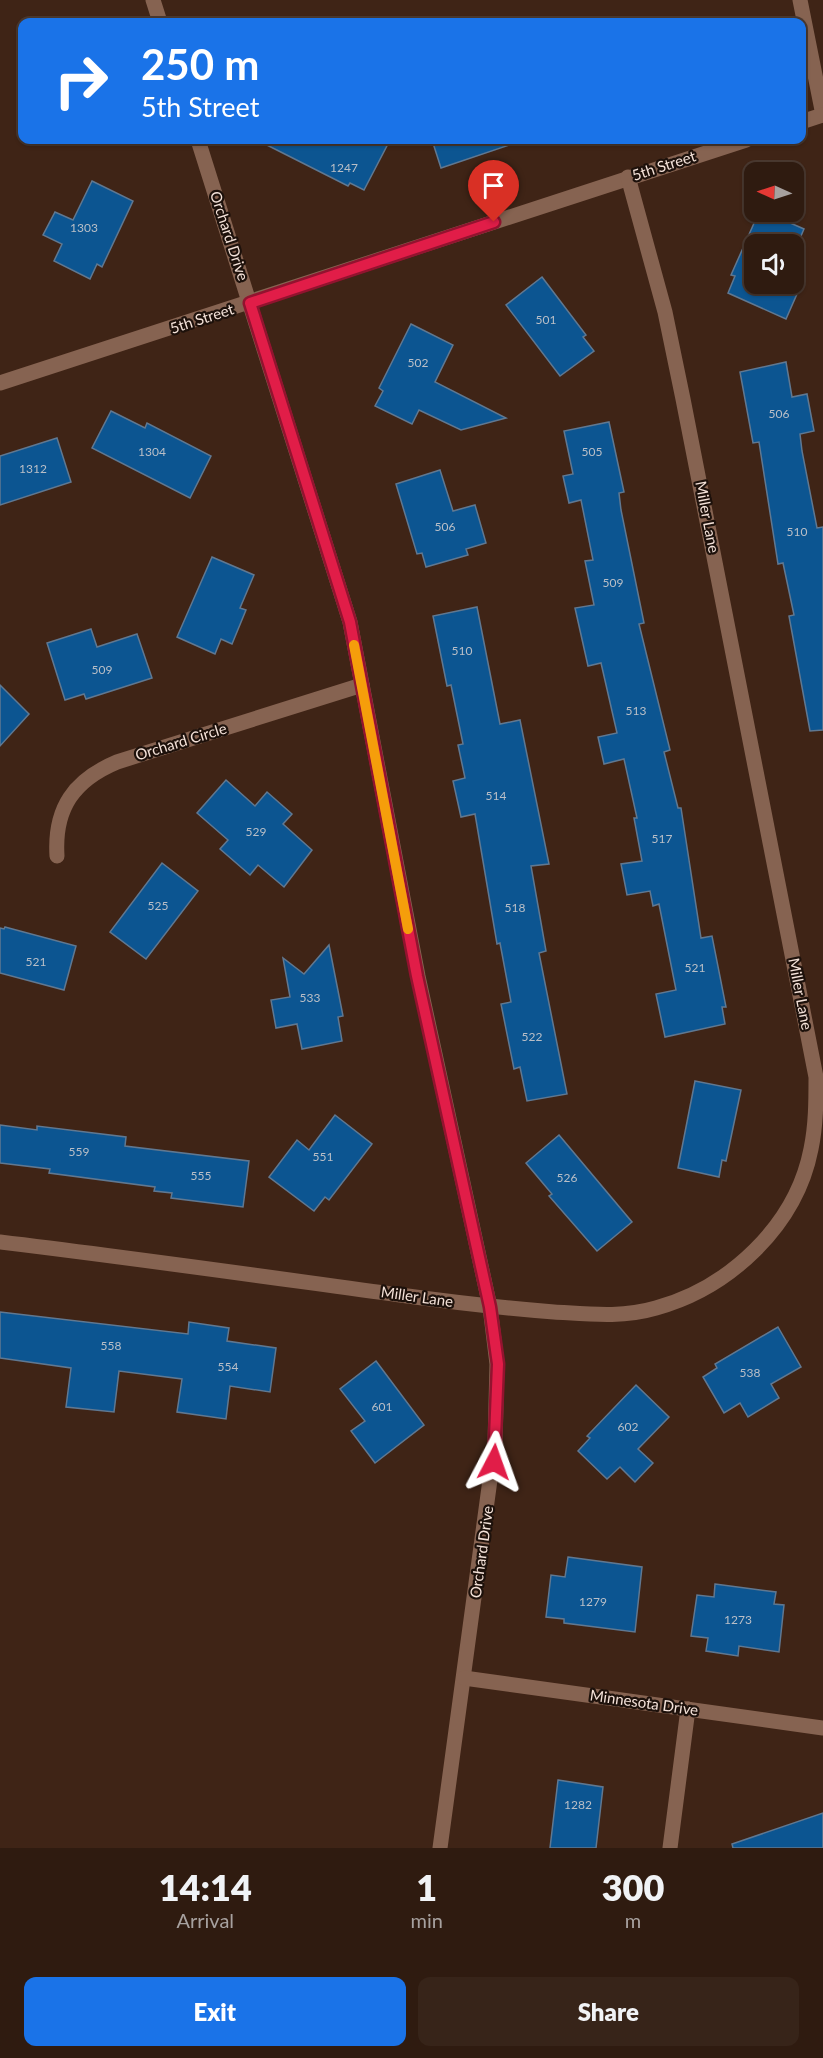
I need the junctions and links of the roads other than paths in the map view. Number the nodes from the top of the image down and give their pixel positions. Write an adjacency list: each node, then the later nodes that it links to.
1 (153, 0): 3 (street)
2 (800, 0): 4 (street)
3 (159, 18)
4 (804, 18)
5 (806, 30): 6 (street)
6 (823, 115): 7 (street)
7 (806, 120)
8 (199, 144): 11 (street, Orchard Drive)
9 (733, 144): 10 (street, 5th Street)
10 (628, 177): 11 (street, 5th Street); 16 (street, Miller Lane)
11 (250, 303): 12 (street, 5th Street); 13 (street, Orchard Drive)
12 (0, 383)
13 (362, 685): 14 (street, Orchard Circle); 16 (street, Orchard Drive)
14 (57, 856)
15 (0, 1242): 16 (street, Miller Lane)
16 (490, 1307): 17 (street, Orchard Drive)
17 (464, 1678): 18 (street, Minnesota Drive); 20 (street, Orchard Drive)
18 (688, 1709): 19 (street, Minnesota Drive); 21 (street)
19 (823, 1728)
20 (440, 1848)
21 (670, 1848)

